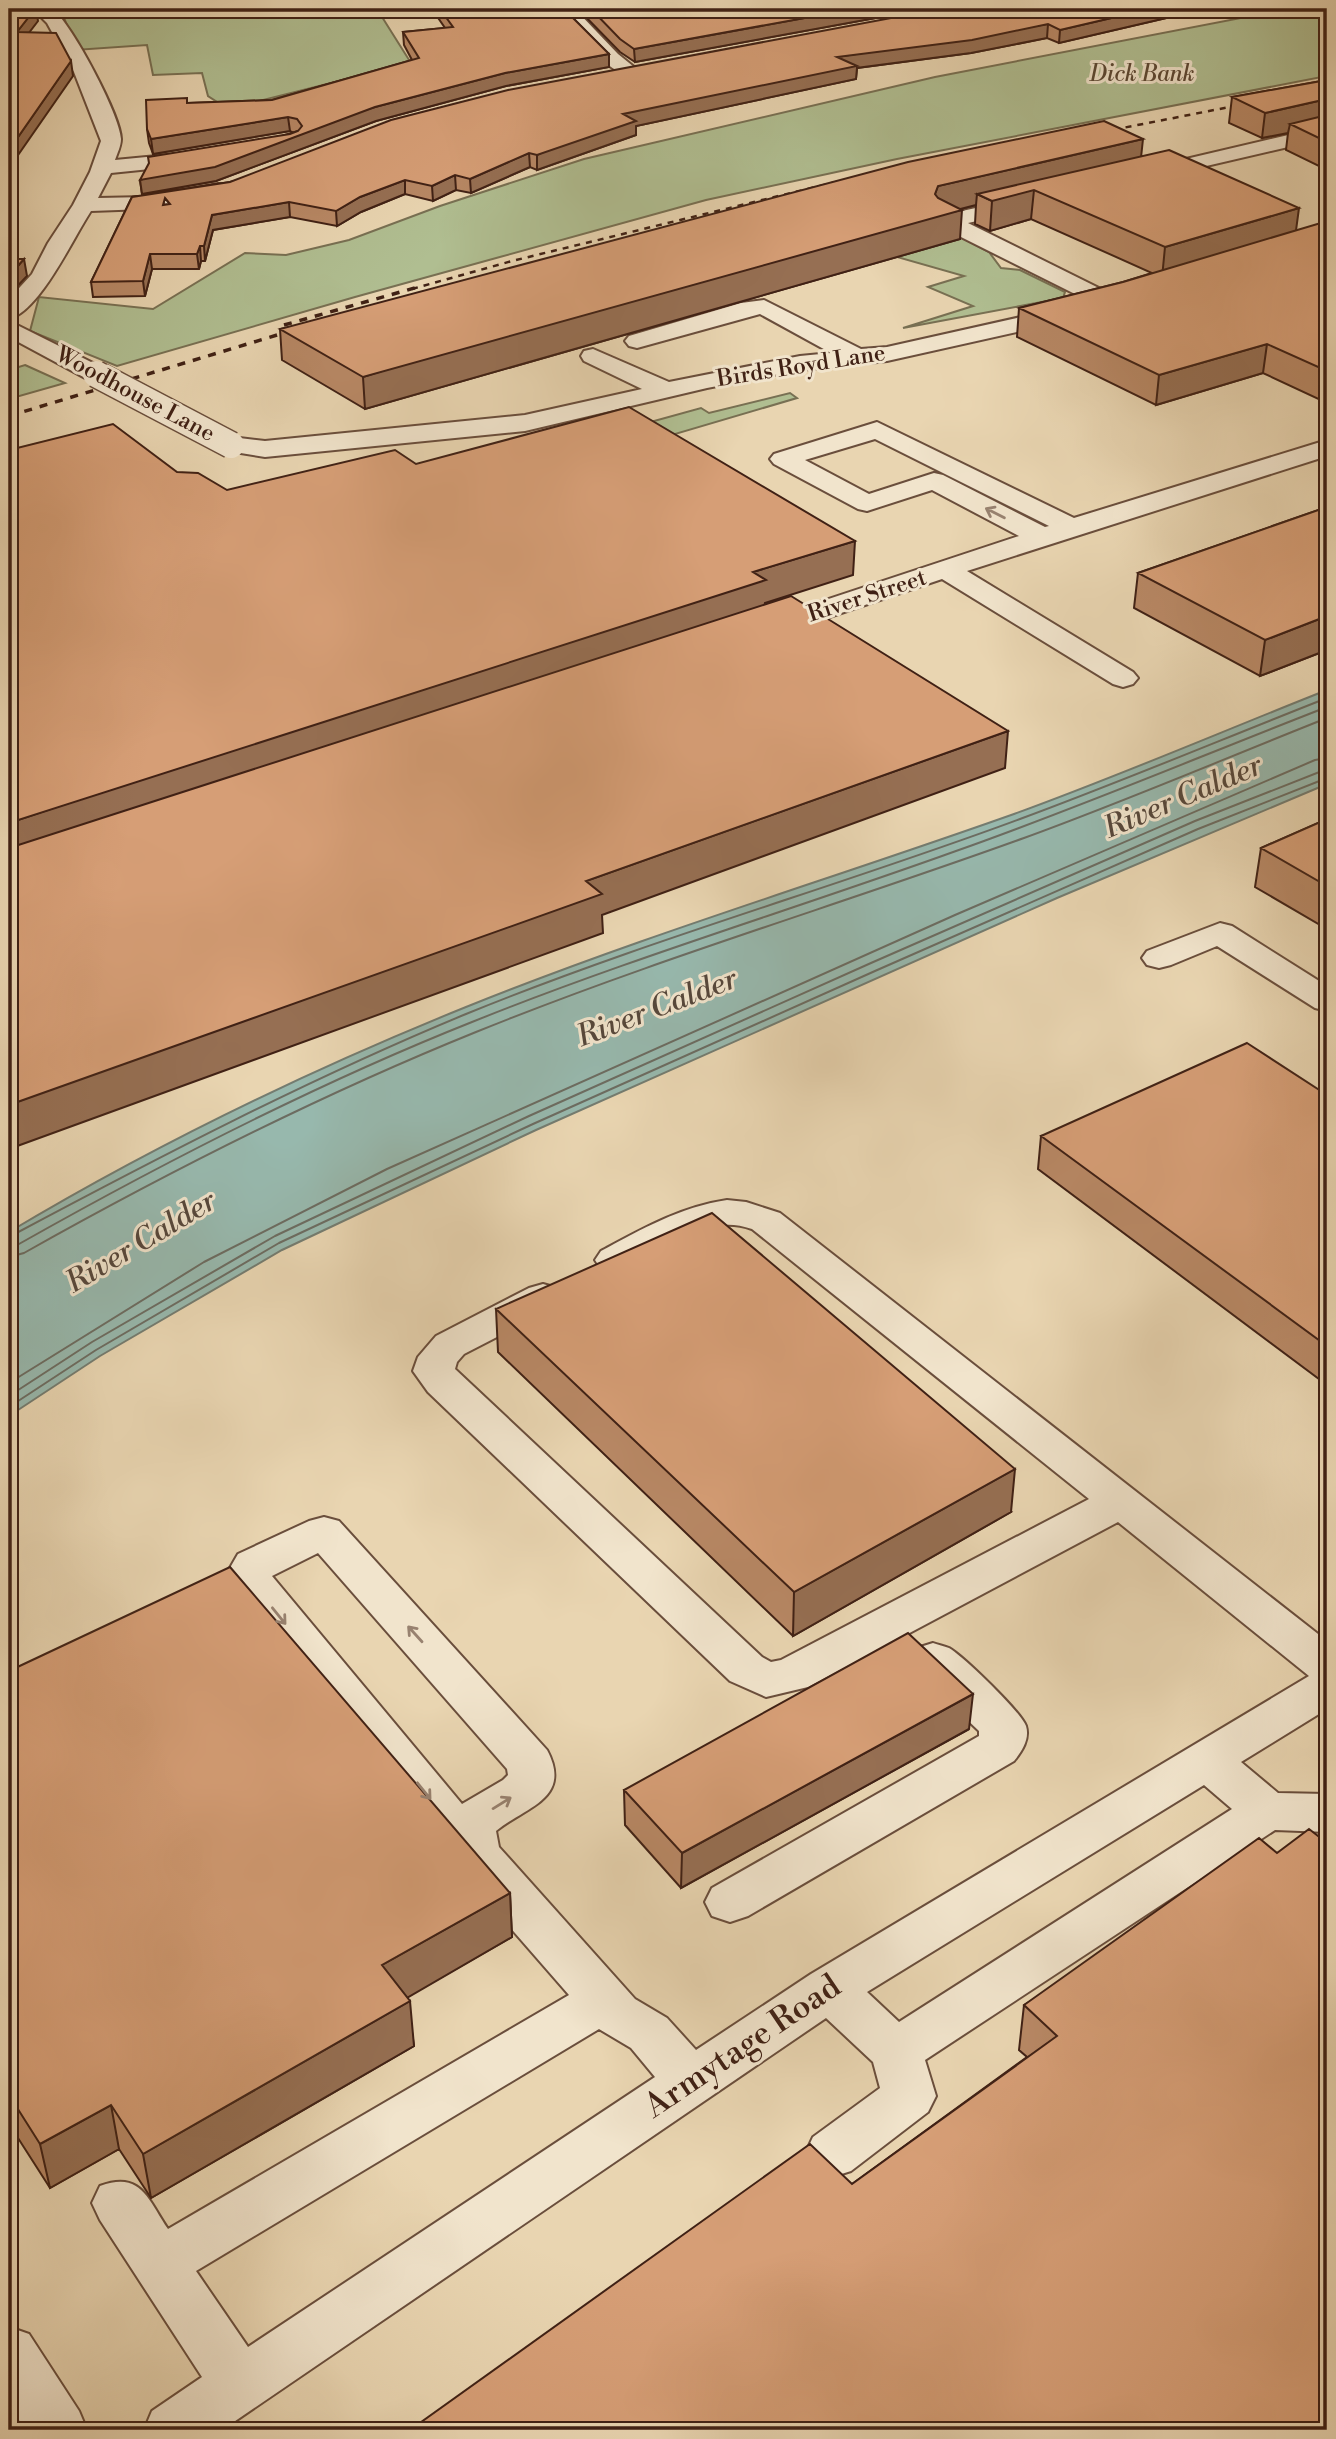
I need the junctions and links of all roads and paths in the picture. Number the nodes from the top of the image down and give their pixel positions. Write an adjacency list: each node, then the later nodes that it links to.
1 (42, 9): 8 (street)
2 (565, 9): 4 (street)
3 (653, 67): 4 (street)
4 (629, 71): 5 (street)
5 (601, 76)
6 (1327, 132): 9 (street)
7 (223, 154): 8 (street)
8 (103, 168): 12 (street)
9 (1120, 180)
10 (236, 185): 12 (street)
11 (1040, 199): 14 (street)
12 (85, 205): 15 (street)
13 (1136, 296): 14 (street, Birds Royd Lane)
14 (1111, 303): 17 (street, Birds Royd Lane)
15 (9, 312)
16 (9, 328): 23 (street, Woodhouse Lane, bridge)
17 (957, 339): 19 (street); 21 (street, Birds Royd Lane)
18 (636, 341): 21 (street)
19 (991, 355)
20 (593, 356): 22 (street)
21 (859, 358): 22 (street, Birds Royd Lane); 24 (street)
22 (667, 391): 23 (street, Birds Royd Lane)
23 (265, 449)
24 (508, 449)
25 (1327, 449): 26 (street, River Street)
26 (1072, 527): 27 (street, River Street); 27 (street, one-way to 26)
27 (1043, 537): 28 (street, River Street)
28 (946, 570): 29 (street, River Street); 30 (street)
29 (735, 639)
30 (1123, 678)
31 (1158, 958): 32 (street)
32 (1319, 986)
33 (1120, 1502): 36 (street); 36 (street); 37 (street)
34 (259, 1562): 35 (street); 42 (street, one-way to 42); 42 (street, one-way to 34)
35 (209, 1584)
36 (893, 1624): 43 (street)
37 (1327, 1665)
38 (1327, 1687): 39 (street, Armytage Road)
39 (1206, 1760): 40 (street); 44 (street, Armytage Road)
40 (1268, 1811): 41 (street); 46 (street)
41 (1327, 1813)
42 (477, 1856): 45 (street)
43 (730, 1902)
44 (829, 1989): 46 (street); 47 (street, Armytage Road)
45 (605, 2000): 47 (street); 50 (street)
46 (896, 2051): 48 (street)
47 (691, 2081): 52 (street, Armytage Road)
48 (832, 2154)
49 (119, 2203): 50 (street)
50 (159, 2263): 52 (street)
51 (9, 2353): 53 (street)
52 (240, 2385): 54 (street, Armytage Road)
53 (37, 2415)
54 (173, 2430)

